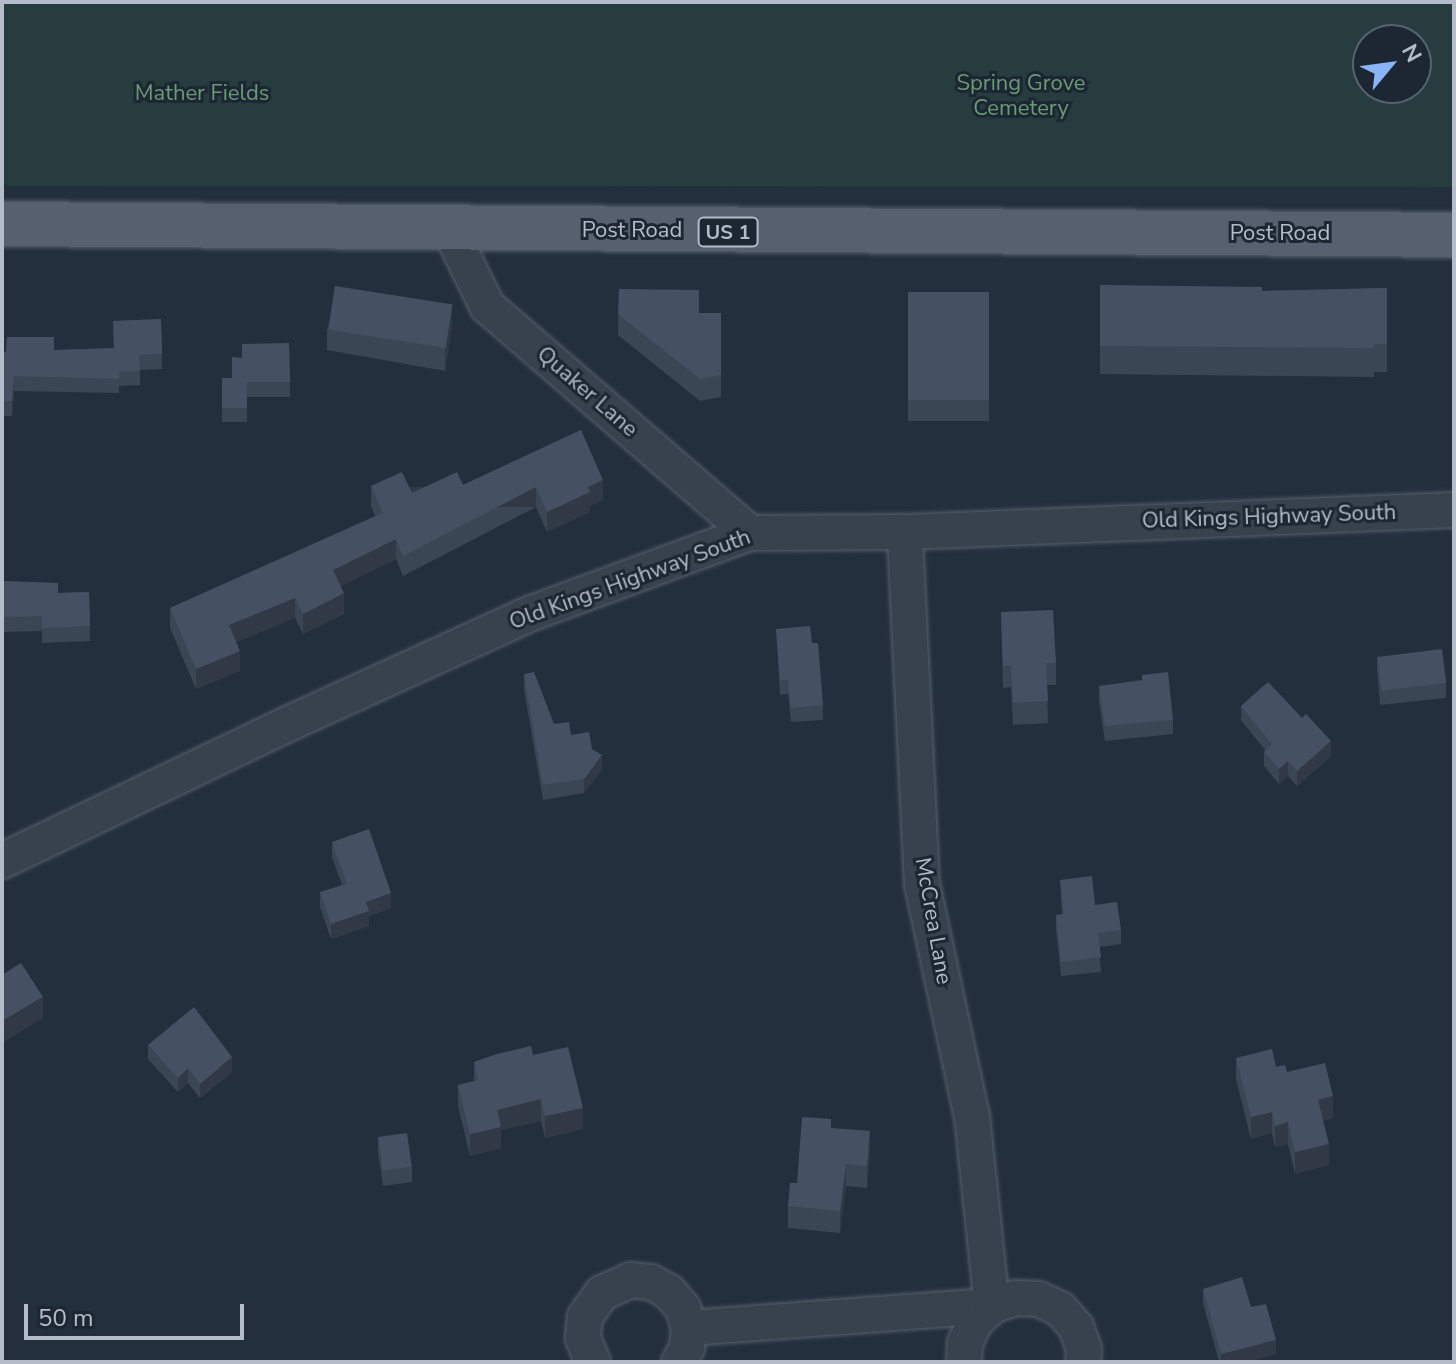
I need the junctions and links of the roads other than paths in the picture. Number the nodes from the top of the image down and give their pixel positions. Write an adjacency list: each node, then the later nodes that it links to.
1 (2, 224): 2 (main road, Post Road / US 1)
2 (450, 230): 3 (main road, Post Road / US 1); 6 (street, Quaker Lane)
3 (1454, 235)
4 (1454, 510): 5 (street, Old Kings Highway South)
5 (905, 532): 6 (street, Old Kings Highway South); 8 (street, McCrea Lane)
6 (750, 533): 7 (street, Old Kings Highway South)
7 (2, 861)
8 (992, 1306): 9 (street); 12 (street); 13 (street)
9 (689, 1328): 10 (street); 11 (street)
10 (593, 1362)
11 (679, 1362)
12 (964, 1362)
13 (1083, 1362)

